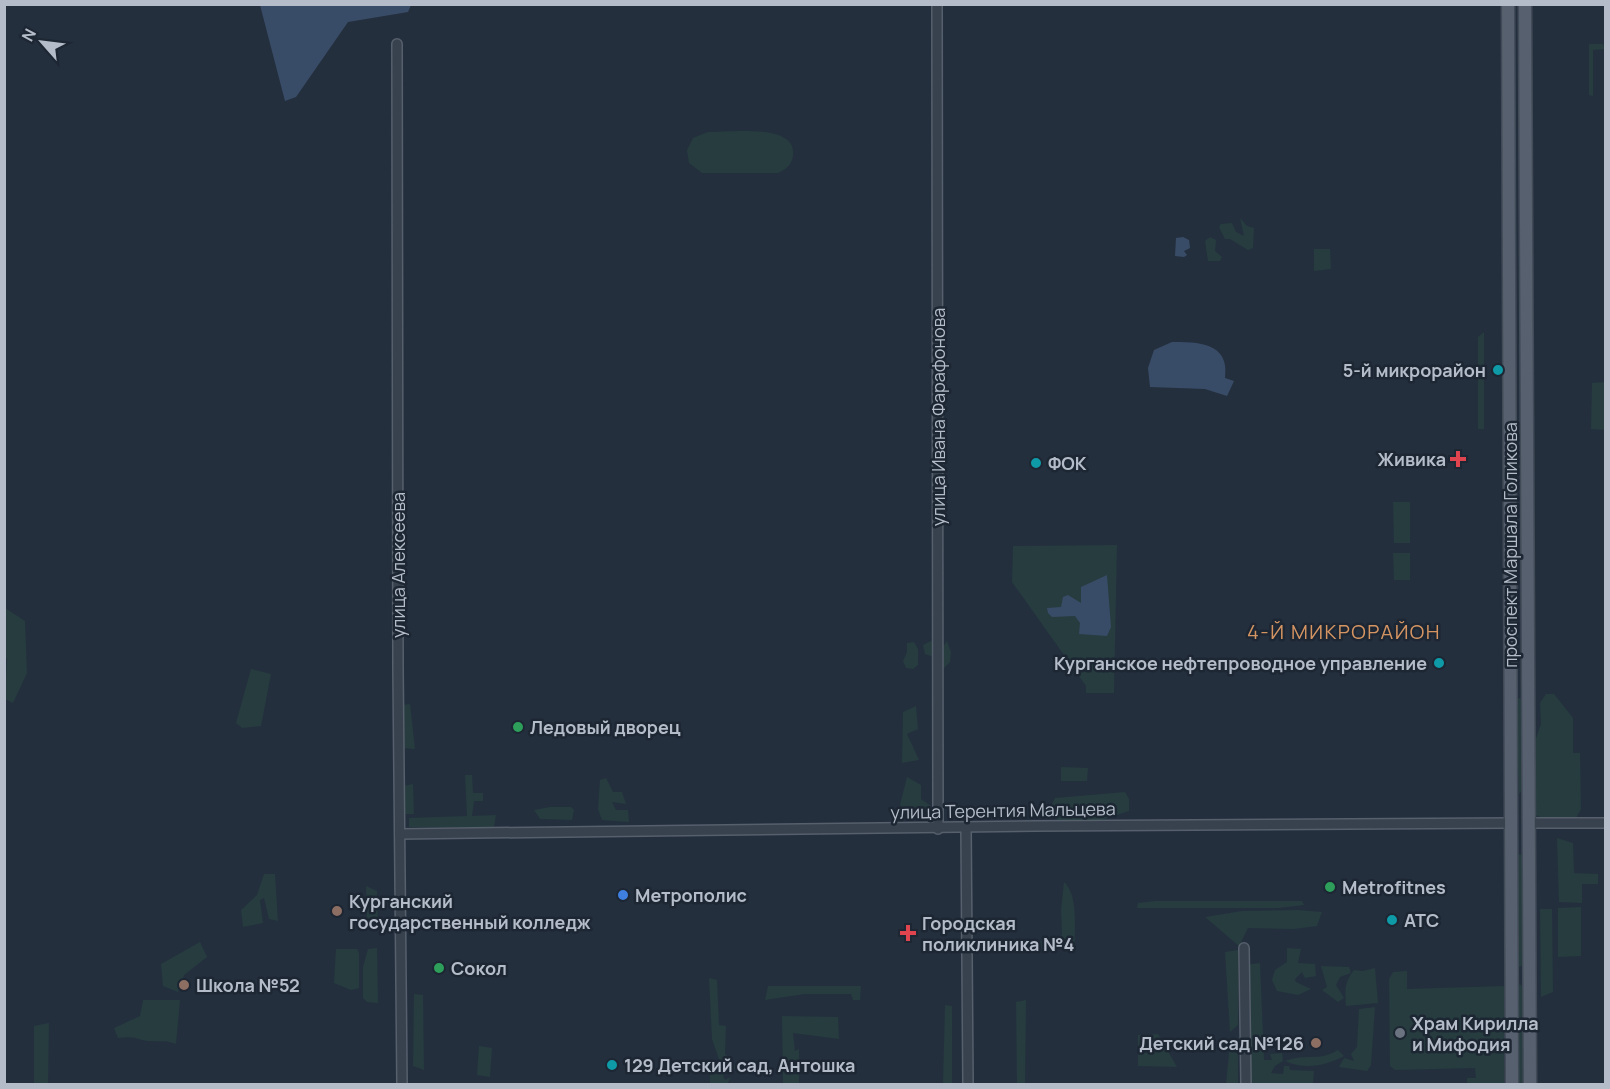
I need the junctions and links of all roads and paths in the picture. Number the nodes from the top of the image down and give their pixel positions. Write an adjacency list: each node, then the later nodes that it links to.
1 (937, 4): 13 (street, улица Ивана Фарафонова)
2 (1508, 4): 6 (main road, проспект Маршала Голикова)
3 (1525, 4): 5 (main road, проспект Маршала Голикова)
4 (397, 45): 14 (street, улица Алексеева)
5 (1528, 582): 6 (main road); 8 (main road, проспект Маршала Голикова)
6 (1510, 583): 7 (main road, проспект Маршала Голикова)
7 (1511, 689): 8 (main road); 9 (main road, проспект Маршала Голикова)
8 (1528, 689): 10 (main road, проспект Маршала Голикова)
9 (1511, 823): 10 (main road, улица Терентия Мальцева); 12 (street, улица Терентия Мальцева); 16 (main road, проспект Маршала Голикова)
10 (1529, 823): 11 (street, улица Терентия Мальцева); 17 (main road, проспект Маршала Голикова)
11 (1605, 823)
12 (966, 828): 13 (street, улица Терентия Мальцева); 19 (street)
13 (938, 829): 14 (street, улица Терентия Мальцева)
14 (400, 834): 18 (street, улица Алексеева)
15 (1244, 948): 20 (street)
16 (1512, 975): 17 (main road); 21 (main road, проспект Маршала Голикова)
17 (1530, 975): 22 (main road, проспект Маршала Голикова)
18 (402, 1084)
19 (968, 1084)
20 (1246, 1084)
21 (1512, 1084)
22 (1530, 1084)

